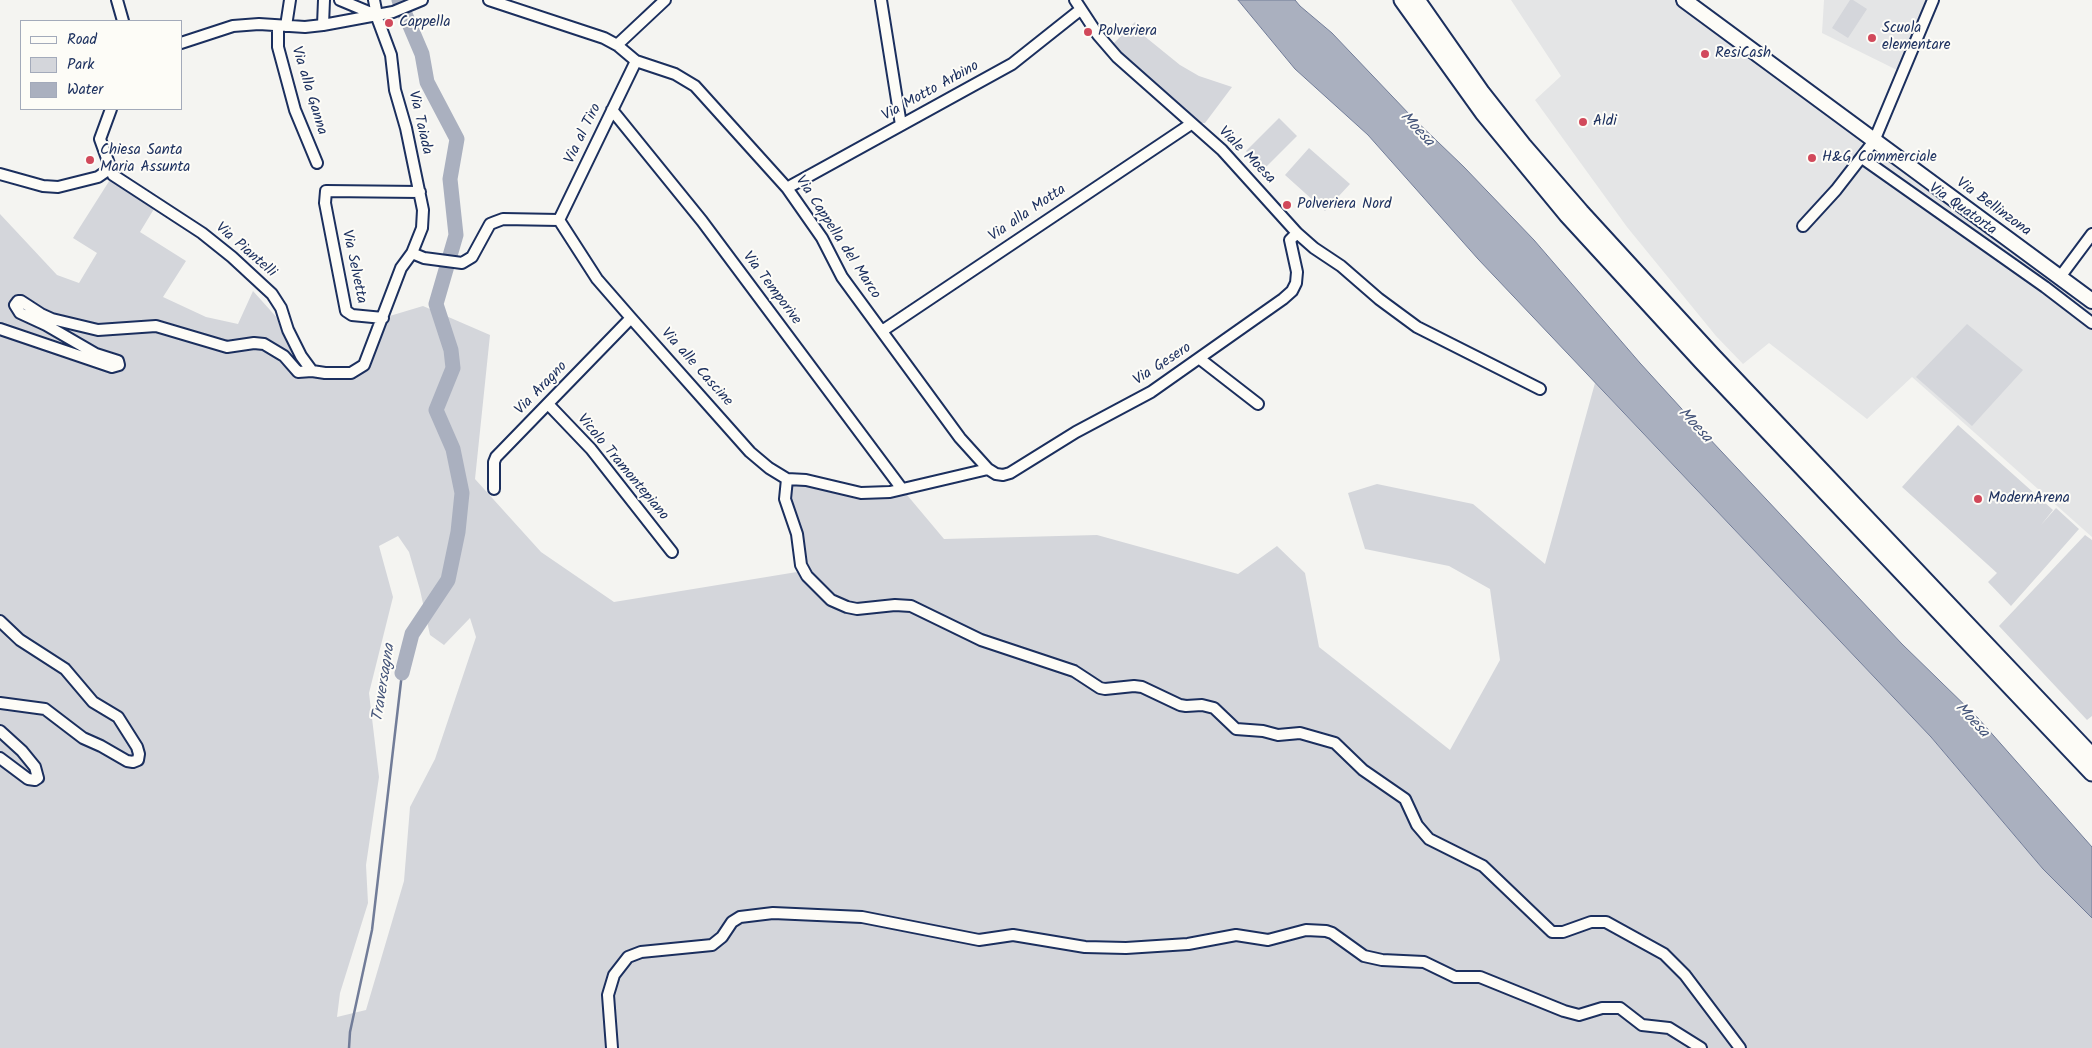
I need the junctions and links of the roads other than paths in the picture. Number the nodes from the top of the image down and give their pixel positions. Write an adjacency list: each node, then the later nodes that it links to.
1 (117, 0): 17 (street)
2 (290, 0): 19 (street, Via alla Ganna)
3 (324, 0): 18 (street)
4 (340, 0): 16 (street)
5 (374, 0): 16 (street, Via Taiada)
6 (488, 0): 21 (street, Via Cappella del Marco)
7 (665, 0): 21 (street)
8 (881, 0): 26 (street)
9 (1075, 0): 15 (street, Viale Moesa)
10 (1402, 0): 61 (highway)
11 (1417, 0): 59 (highway)
12 (1684, 0): 27 (main road, Via Bellinzona)
13 (1933, 0): 27 (street)
14 (418, 1): 16 (street)
15 (1080, 10): 25 (street, Viale Moesa); 26 (street, Via Motto Arbino)
16 (377, 16): 18 (street); 33 (street, Via Taiada)
17 (123, 20)
18 (323, 25): 19 (street)
19 (282, 26): 20 (street); 29 (street, Via alla Ganna)
20 (182, 43)
21 (617, 45): 22 (street, Via Cappella del Marco)
22 (636, 61): 24 (street, Via al Tiro); 32 (street, Via Cappella del Marco)
23 (111, 110): 30 (street)
24 (612, 110): 34 (street, Via al Tiro); 54 (street, Via Temporive)
25 (1191, 124): 36 (street, Viale Moesa); 45 (street, Via alla Motta)
26 (901, 125): 32 (street, Via Motto Arbino)
27 (1874, 141): 28 (street); 39 (main road, Via Bellinzona)
28 (1862, 158): 35 (street); 43 (street, Via Quatorta)
29 (317, 163)
30 (112, 171): 31 (street); 47 (street, Via Piantelli)
31 (0, 174)
32 (787, 188): 45 (street, Via Cappella del Marco)
33 (420, 192): 38 (street, Via Taiada); 41 (street, Via Selvetta)
34 (559, 220): 38 (street); 42 (street, Via alle Cascine)
35 (1803, 226)
36 (1297, 233): 46 (street, Via Gesero); 48 (street, Viale Moesa)
37 (2092, 234): 39 (street)
38 (412, 253): 41 (street, Via Taiada)
39 (2060, 278): 40 (main road, Via Bellinzona)
40 (2092, 301)
41 (383, 318): 47 (street, Via Taiada)
42 (631, 318): 49 (street, Via Aragno); 52 (street, Via alle Cascine)
43 (2092, 323)
44 (0, 328): 47 (street)
45 (882, 331): 51 (street, Via Cappella del Marco)
46 (1200, 359): 50 (street); 51 (street, Via Gesero)
47 (312, 371)
48 (1540, 388)
49 (548, 404): 53 (street, Via Aragno); 55 (street, Vicolo Tramontepiano)
50 (1258, 404)
51 (988, 469): 54 (street, Via alle Cascine)
52 (787, 479): 54 (street, Via alle Cascine); 64 (street)
53 (494, 489)
54 (902, 489)
55 (672, 552)
56 (0, 621): 57 (street)
57 (0, 703)
58 (0, 731): 60 (street)
59 (2092, 756)
60 (0, 758)
61 (2092, 773)
62 (612, 1048): 63 (street)
63 (1701, 1048)
64 (1740, 1048)

